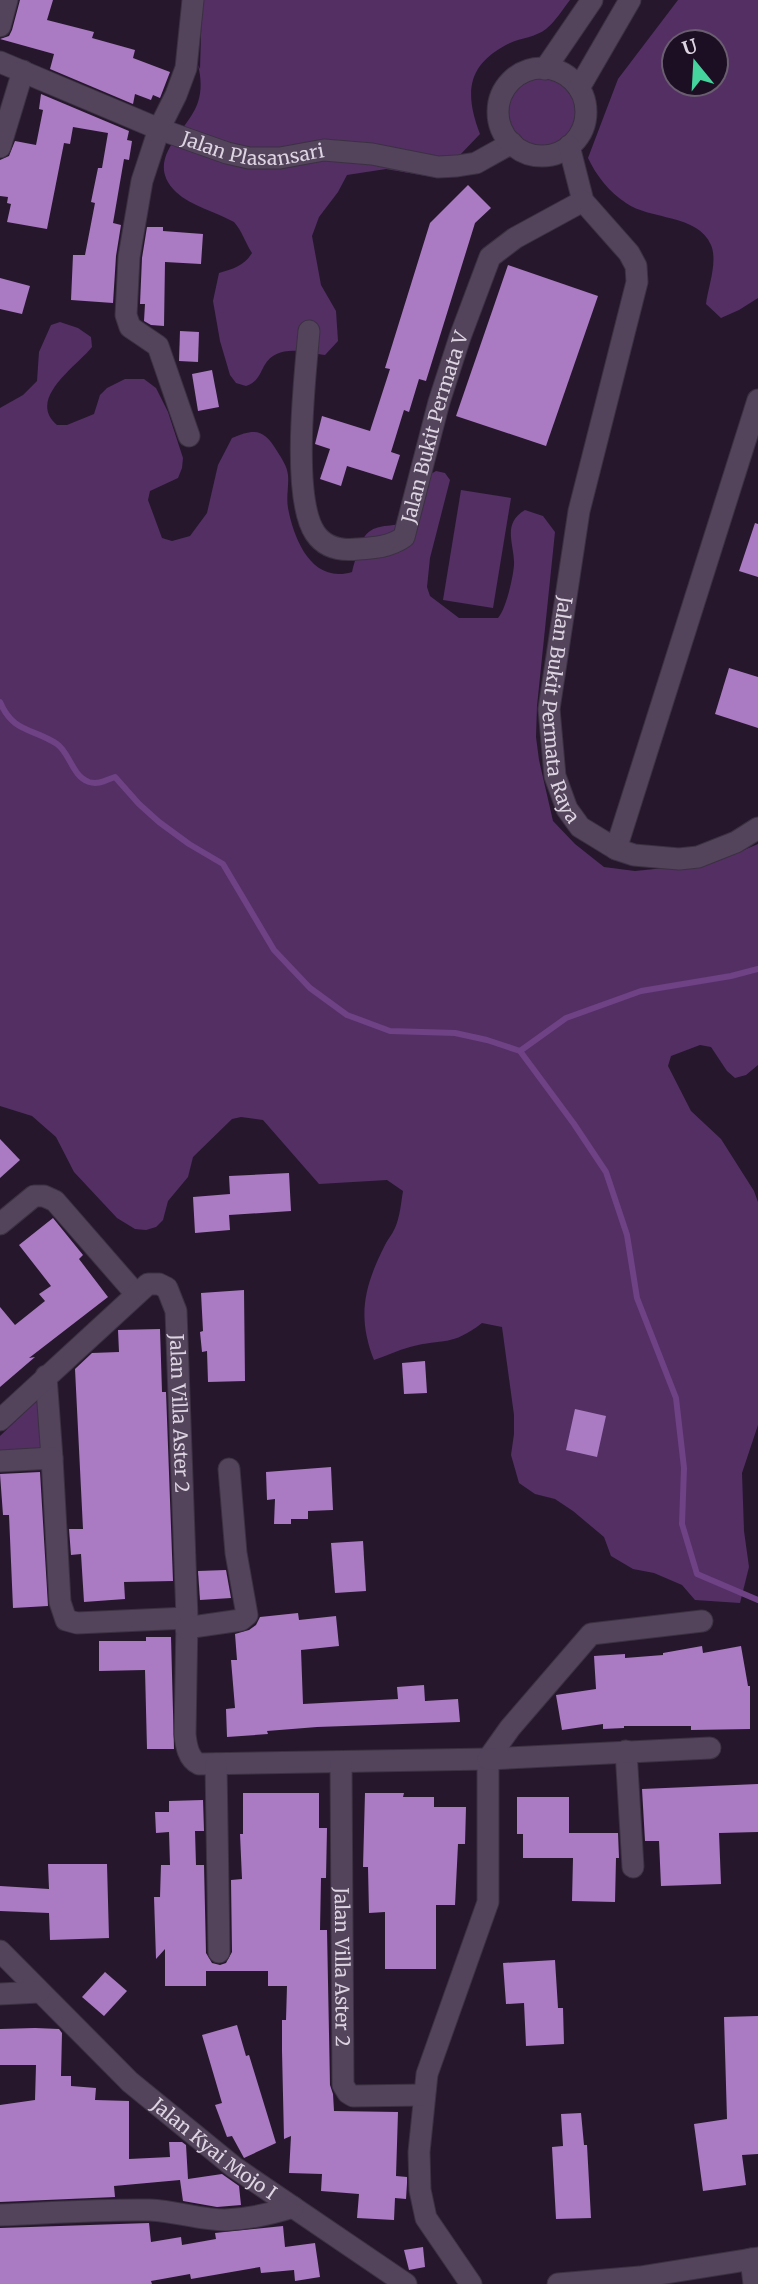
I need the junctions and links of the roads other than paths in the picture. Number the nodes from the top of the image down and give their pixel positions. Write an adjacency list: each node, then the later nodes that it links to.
1 (7, 0): 5 (street)
2 (192, 0): 10 (street)
3 (592, 0): 7 (street)
4 (630, 0): 9 (street)
5 (0, 26)
6 (0, 62): 8 (street, Jalan Plasansari)
7 (545, 69): 9 (street); 11 (street)
8 (23, 71): 10 (street, Jalan Plasansari); 13 (street)
9 (579, 88): 12 (street)
10 (159, 129): 11 (street, Jalan Plasansari); 17 (street)
11 (512, 143): 12 (street)
12 (569, 146): 14 (street, Jalan Bukit Permata Raya)
13 (0, 147)
14 (583, 201): 15 (street, Jalan Bukit Permata V); 19 (street, Jalan Bukit Permata Raya)
15 (309, 331)
16 (758, 400): 19 (street)
17 (188, 436)
18 (758, 828): 19 (street, Jalan Bukit Permata Raya)
19 (616, 849)
20 (0, 1224): 21 (street)
21 (136, 1294): 22 (street); 28 (street, Jalan Villa Aster 2)
22 (46, 1376): 23 (street); 24 (street)
23 (0, 1420)
24 (52, 1458): 25 (street); 28 (street)
25 (0, 1461)
26 (229, 1469): 28 (street)
27 (702, 1621): 31 (street)
28 (186, 1623): 33 (street, Jalan Villa Aster 2)
29 (710, 1748): 30 (street, Jalan Villa Aster 2)
30 (626, 1751): 31 (street, Jalan Villa Aster 2); 34 (street)
31 (488, 1759): 32 (street, Jalan Villa Aster 2); 39 (street)
32 (341, 1762): 33 (street, Jalan Villa Aster 2); 39 (street, Jalan Villa Aster 2)
33 (216, 1763): 36 (street)
34 (633, 1867)
35 (0, 1951): 37 (street, Jalan Kyai Mojo I)
36 (219, 1952)
37 (39, 1992): 38 (street); 40 (street, Jalan Kyai Mojo I)
38 (0, 1994)
39 (424, 2095): 45 (street)
40 (293, 2207): 41 (street); 44 (street, Jalan Kyai Mojo I)
41 (0, 2215)
42 (755, 2259): 43 (street); 47 (street)
43 (640, 2281): 46 (street)
44 (406, 2284)
45 (471, 2284)
46 (558, 2284)
47 (754, 2284)

